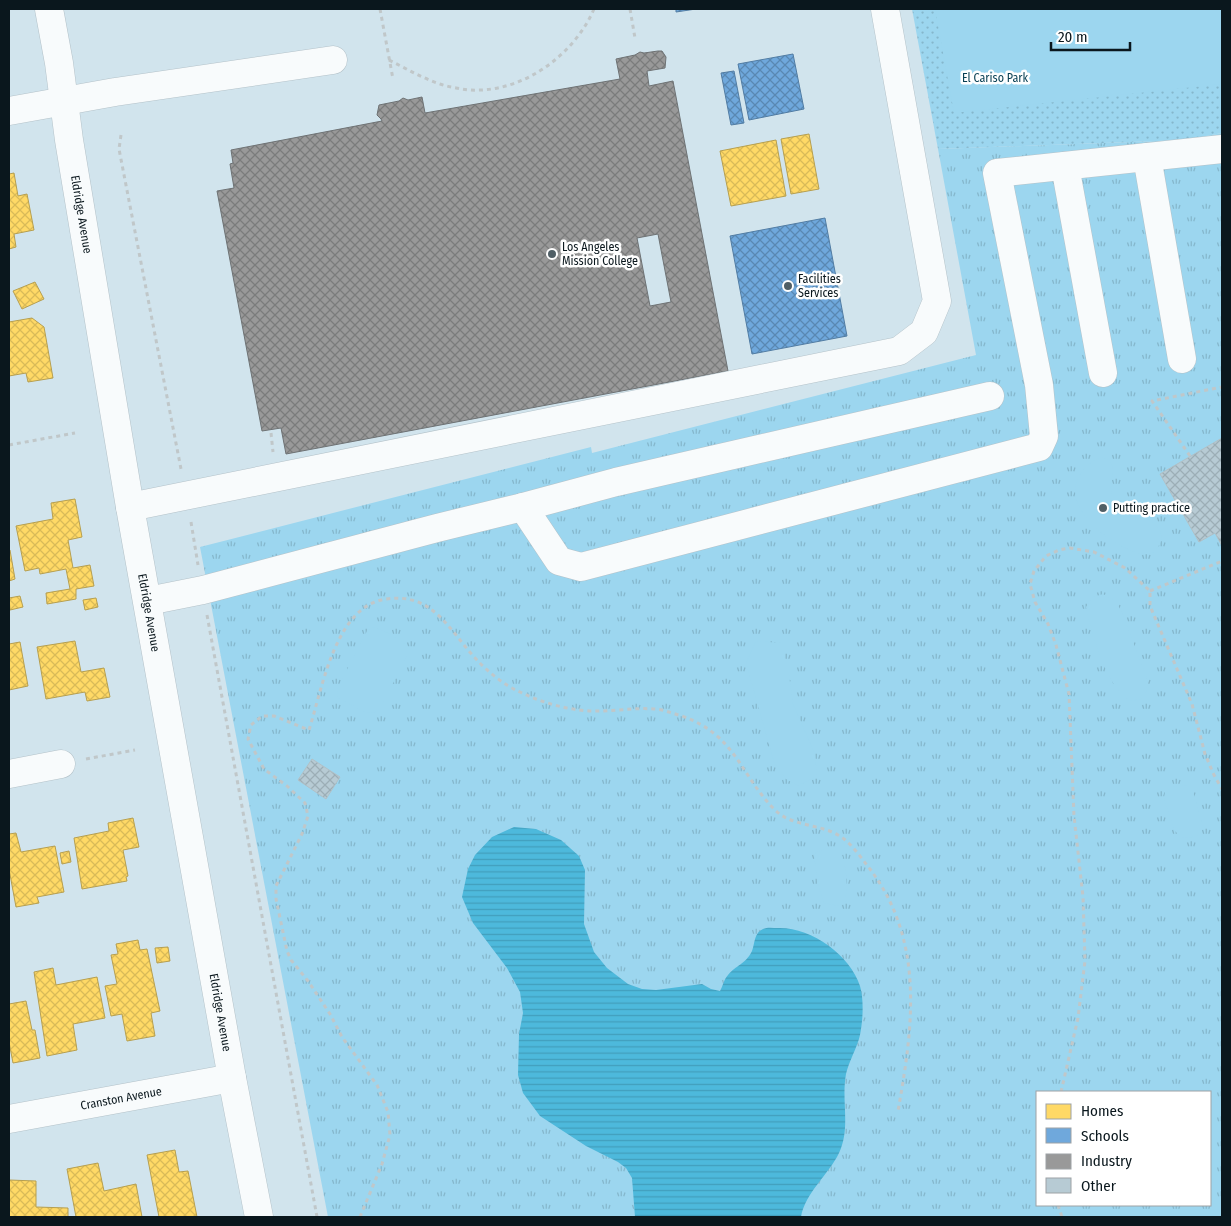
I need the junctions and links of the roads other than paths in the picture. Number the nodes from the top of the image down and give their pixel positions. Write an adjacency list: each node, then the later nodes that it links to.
1 (49, 9): 4 (street, Eldridge Avenue)
2 (885, 9): 12 (street)
3 (333, 60): 4 (street)
4 (64, 101): 5 (street); 12 (street, Eldridge Avenue)
5 (9, 111)
6 (1222, 149): 7 (street)
7 (1147, 157): 8 (street); 9 (street)
8 (1064, 166): 10 (street); 13 (street)
9 (1182, 359)
10 (1103, 373)
11 (990, 396): 13 (street)
12 (130, 507): 14 (street, Eldridge Avenue)
13 (523, 508): 14 (street)
14 (148, 601): 17 (street, Eldridge Avenue)
15 (61, 764): 16 (street)
16 (9, 774)
17 (232, 1078): 18 (street, Cranston Avenue); 19 (street, Eldridge Avenue)
18 (9, 1119)
19 (259, 1217)

